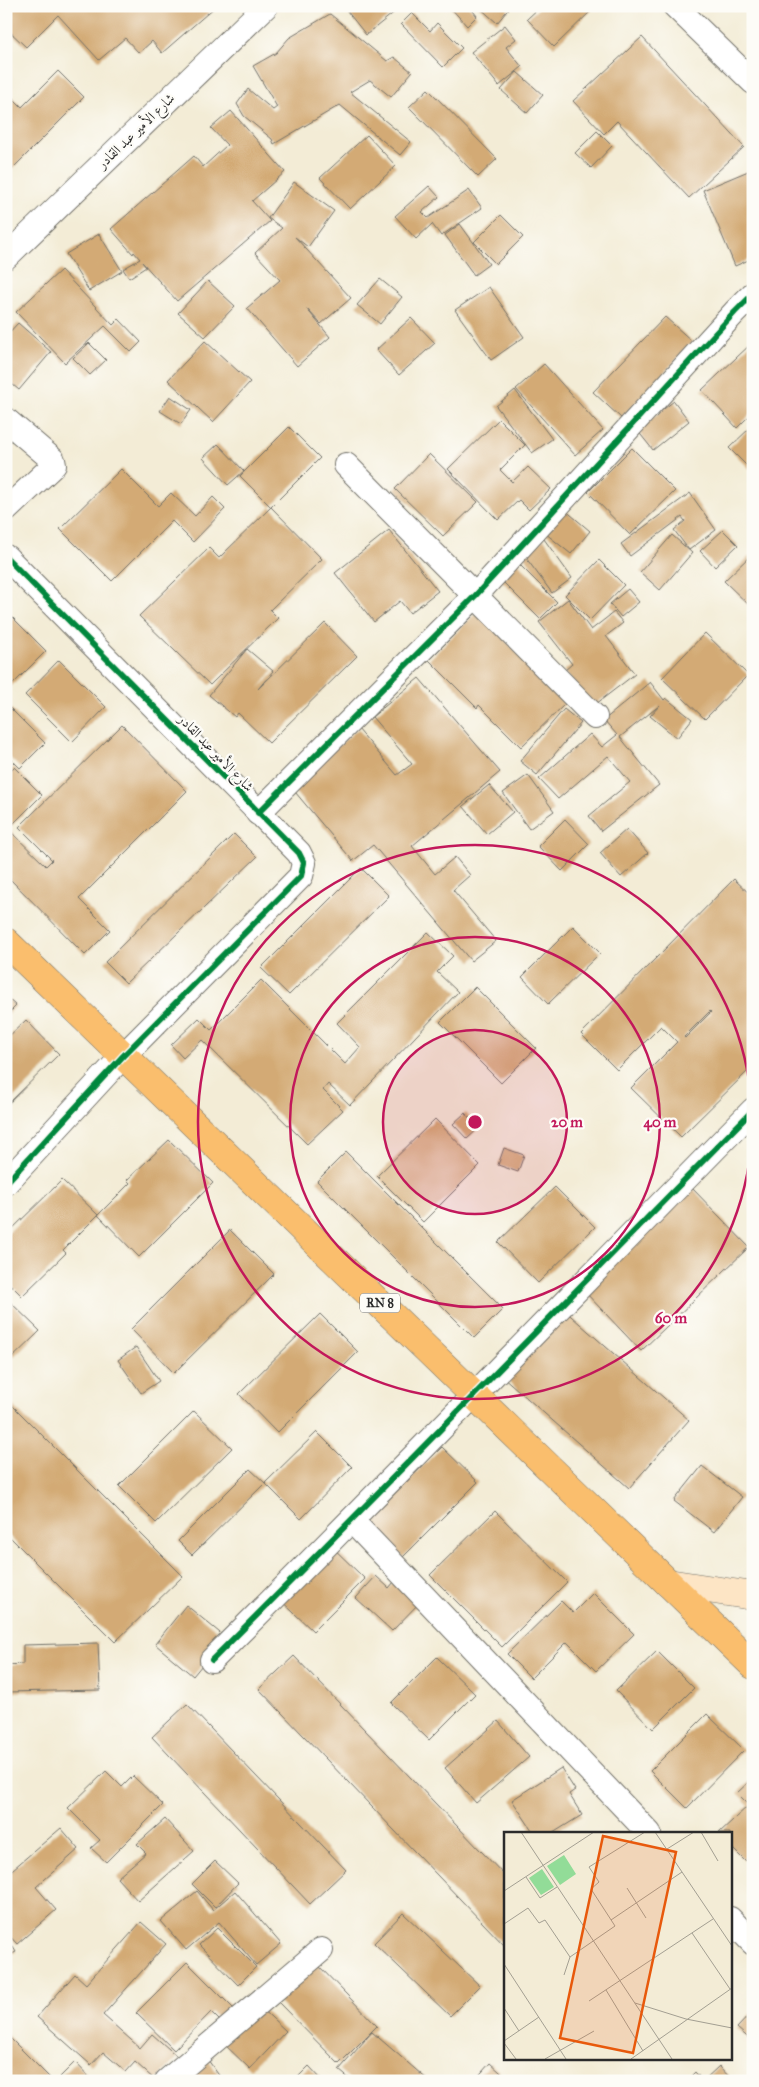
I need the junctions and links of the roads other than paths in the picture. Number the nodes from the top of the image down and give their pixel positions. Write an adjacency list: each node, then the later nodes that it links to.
1 (266, 6): 4 (street, شارع الأمير عبد القادر)
2 (675, 6): 3 (street)
3 (753, 82)
4 (6, 256)
5 (753, 294): 10 (street)
6 (6, 420): 8 (street)
7 (346, 464): 10 (street)
8 (6, 510)
9 (6, 557): 12 (street, شارع الأمير عبد القادر)
10 (475, 596): 11 (street); 12 (street)
11 (595, 718)
12 (258, 813): 14 (street, شارع الأمير عبد القادر)
13 (6, 942): 14 (main road, RN 8)
14 (124, 1056): 16 (street, شارع الأمير عبد القادر); 17 (main road, RN 8)
15 (753, 1110): 17 (street)
16 (6, 1183)
17 (474, 1394): 18 (street); 19 (main road, RN 8)
18 (352, 1521): 21 (street); 23 (street)
19 (668, 1583): 20 (main road); 22 (main road, RN 8)
20 (753, 1596)
21 (212, 1660)
22 (753, 1665)
23 (648, 1832)
24 (732, 1921): 25 (street)
25 (753, 1943)
26 (321, 1950): 27 (street)
27 (168, 2081)

